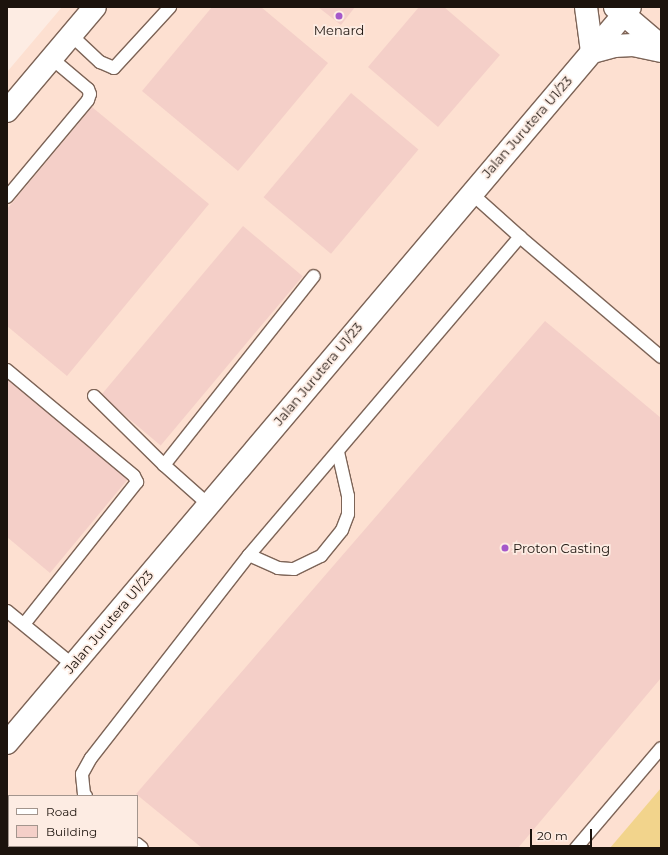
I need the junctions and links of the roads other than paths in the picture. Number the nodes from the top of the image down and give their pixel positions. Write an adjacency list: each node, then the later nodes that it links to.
1 (95, 7): 5 (street)
2 (170, 7): 5 (lane)
3 (586, 7): 8 (street)
4 (623, 9): 6 (street); 8 (street, Jalan Jurutera U1/23)
5 (71, 35): 9 (street)
6 (661, 46)
7 (661, 51): 8 (street)
8 (592, 52): 11 (street, Jalan Jurutera U1/23)
9 (51, 58): 10 (street); 12 (lane)
10 (7, 111)
11 (471, 193): 13 (lane); 20 (street, Jalan Jurutera U1/23)
12 (7, 197)
13 (520, 237): 15 (lane); 18 (lane)
14 (314, 276): 19 (lane)
15 (661, 357)
16 (7, 370): 23 (lane)
17 (94, 396): 19 (lane)
18 (338, 452): 21 (lane); 21 (lane)
19 (164, 465): 20 (lane)
20 (208, 504): 24 (street, Jalan Jurutera U1/23)
21 (249, 555): 27 (lane)
22 (7, 611): 23 (lane)
23 (24, 624): 24 (lane)
24 (73, 664): 25 (street, Jalan Jurutera U1/23)
25 (7, 743)
26 (661, 748): 28 (lane)
27 (86, 795)
28 (576, 848)

